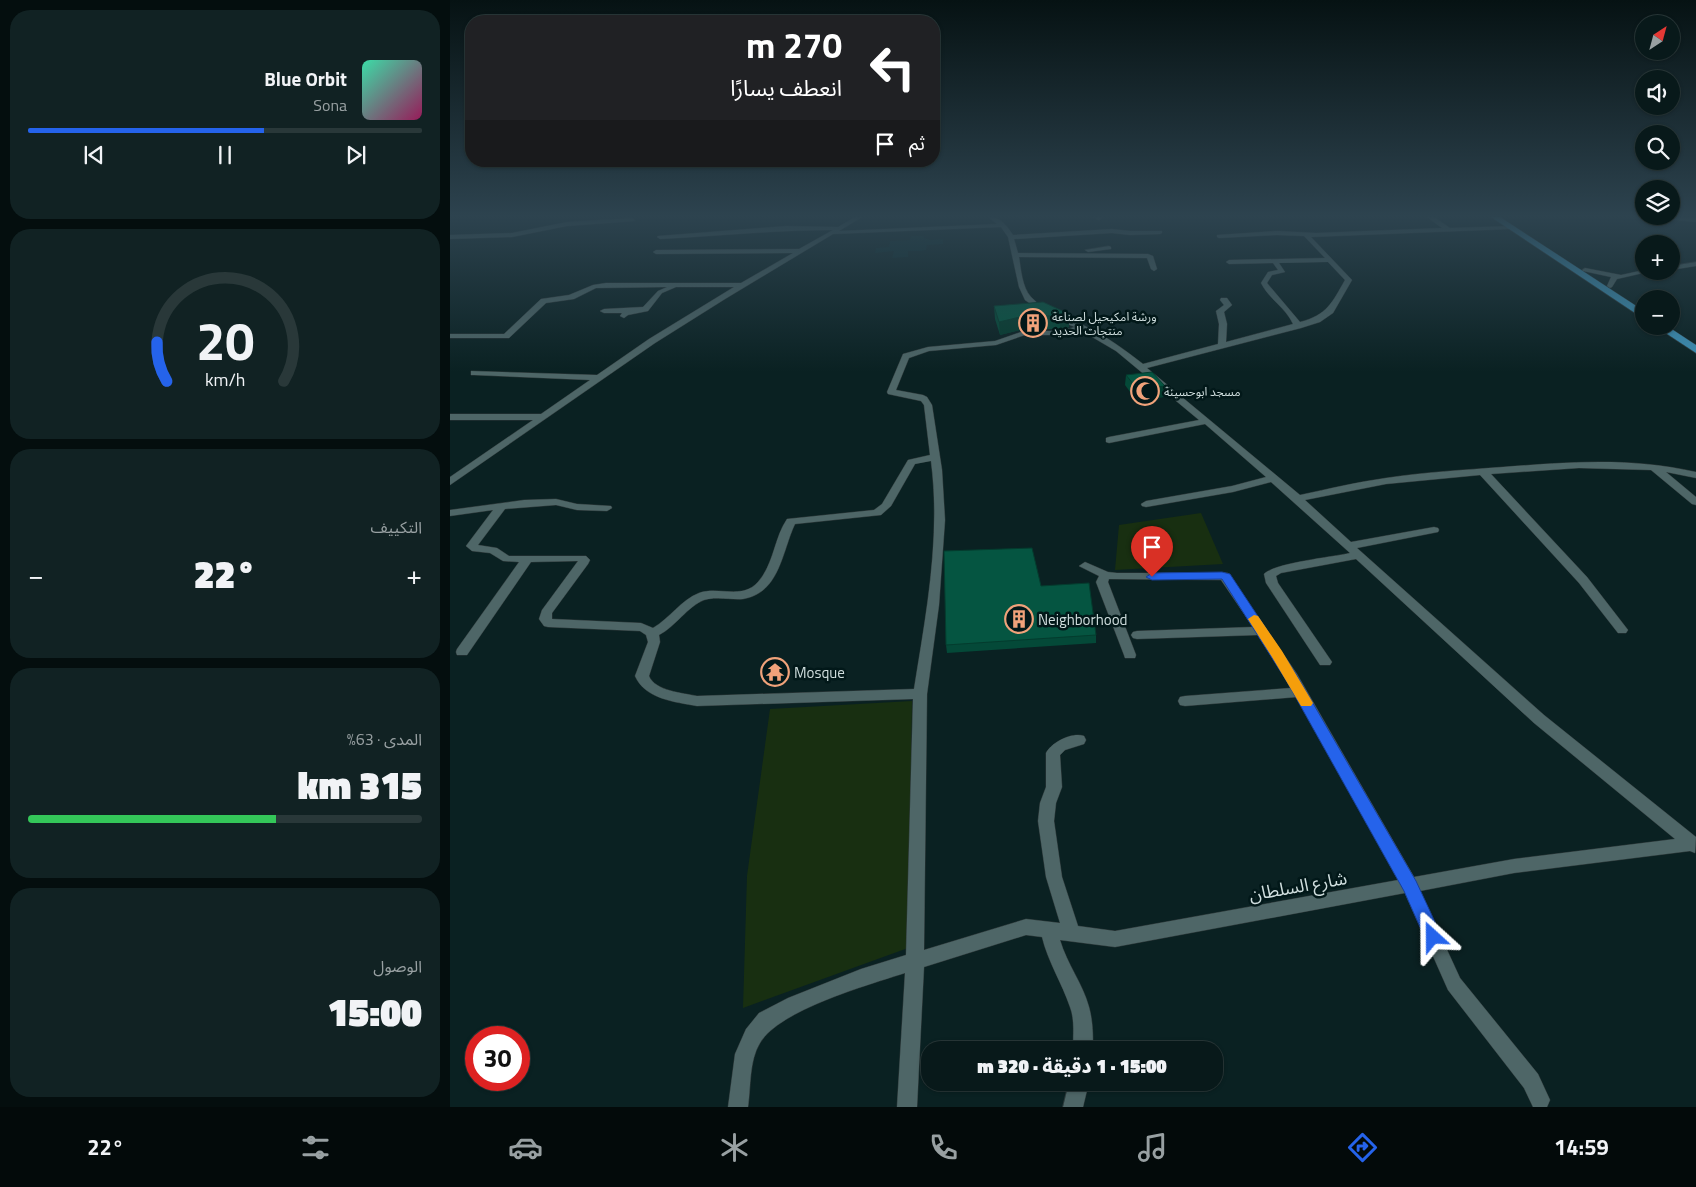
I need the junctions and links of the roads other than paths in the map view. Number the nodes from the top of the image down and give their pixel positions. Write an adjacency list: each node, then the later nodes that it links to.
1 (770, 269): 10 (street)
2 (1018, 269): 19 (street)
3 (1280, 269): 18 (street)
4 (1338, 269): 18 (street)
5 (1577, 269): 15 (highway)
6 (1585, 270): 8 (street); 11 (highway)
7 (1635, 274): 8 (street)
8 (1621, 276): 11 (street)
9 (680, 284): 10 (street); 14 (street); 22 (street)
10 (742, 285): 28 (street)
11 (1610, 286): 13 (highway)
12 (1224, 300): 24 (street)
13 (1635, 302)
14 (633, 310): 16 (street); 17 (street)
15 (1635, 310)
16 (604, 311)
17 (624, 316)
18 (1298, 326): 24 (street)
19 (1083, 328): 26 (street); 33 (street)
20 (1680, 332): 23 (highway)
21 (1674, 335): 25 (highway)
22 (450, 336)
23 (1696, 342)
24 (1222, 345): 26 (street)
25 (1696, 350)
26 (1141, 366): 31 (street)
27 (474, 374): 28 (street)
28 (600, 378): 30 (street)
29 (450, 417): 30 (street)
30 (544, 417): 38 (street)
31 (1206, 421): 32 (street); 37 (street)
32 (1109, 440)
33 (934, 456): 53 (street); 59 (street)
34 (1653, 466): 35 (street); 36 (street); 40 (street)
35 (1483, 472): 39 (street); 51 (street)
36 (1696, 475)
37 (1273, 478): 39 (street); 41 (street)
38 (450, 482)
39 (1298, 499): 46 (street)
40 (1696, 502)
41 (1146, 504)
42 (502, 506): 43 (street); 44 (street); 48 (street)
43 (607, 508)
44 (450, 513)
45 (1434, 530): 46 (street)
46 (1350, 546): 47 (street)
47 (1360, 555): 57 (street); 62 (street)
48 (527, 559): 53 (street); 55 (street)
49 (1085, 566): 50 (street)
50 (1106, 575): 52 (street); 56 (street)
51 (1622, 630)
52 (1262, 631): 54 (street); 58 (street)
53 (652, 633): 59 (street)
54 (1137, 636)
55 (462, 652)
56 (1130, 655)
57 (1325, 662)
58 (1300, 692): 60 (street); 63 (street)
59 (920, 694): 66 (street)
60 (1186, 700)
61 (1079, 740): 65 (street)
62 (1694, 846): 63 (street, شارع السلطان)
63 (1410, 886): 65 (street, شارع السلطان); 69 (street)
64 (1049, 929): 65 (street, شارع السلطان); 66 (street, شارع السلطان); 67 (street)
65 (1071, 932)
66 (915, 961): 70 (street, شارع السلطان); 71 (street)
67 (1083, 1041)
68 (1076, 1091): 72 (street)
69 (1540, 1100)
70 (738, 1107)
71 (907, 1107)
72 (1072, 1107)

